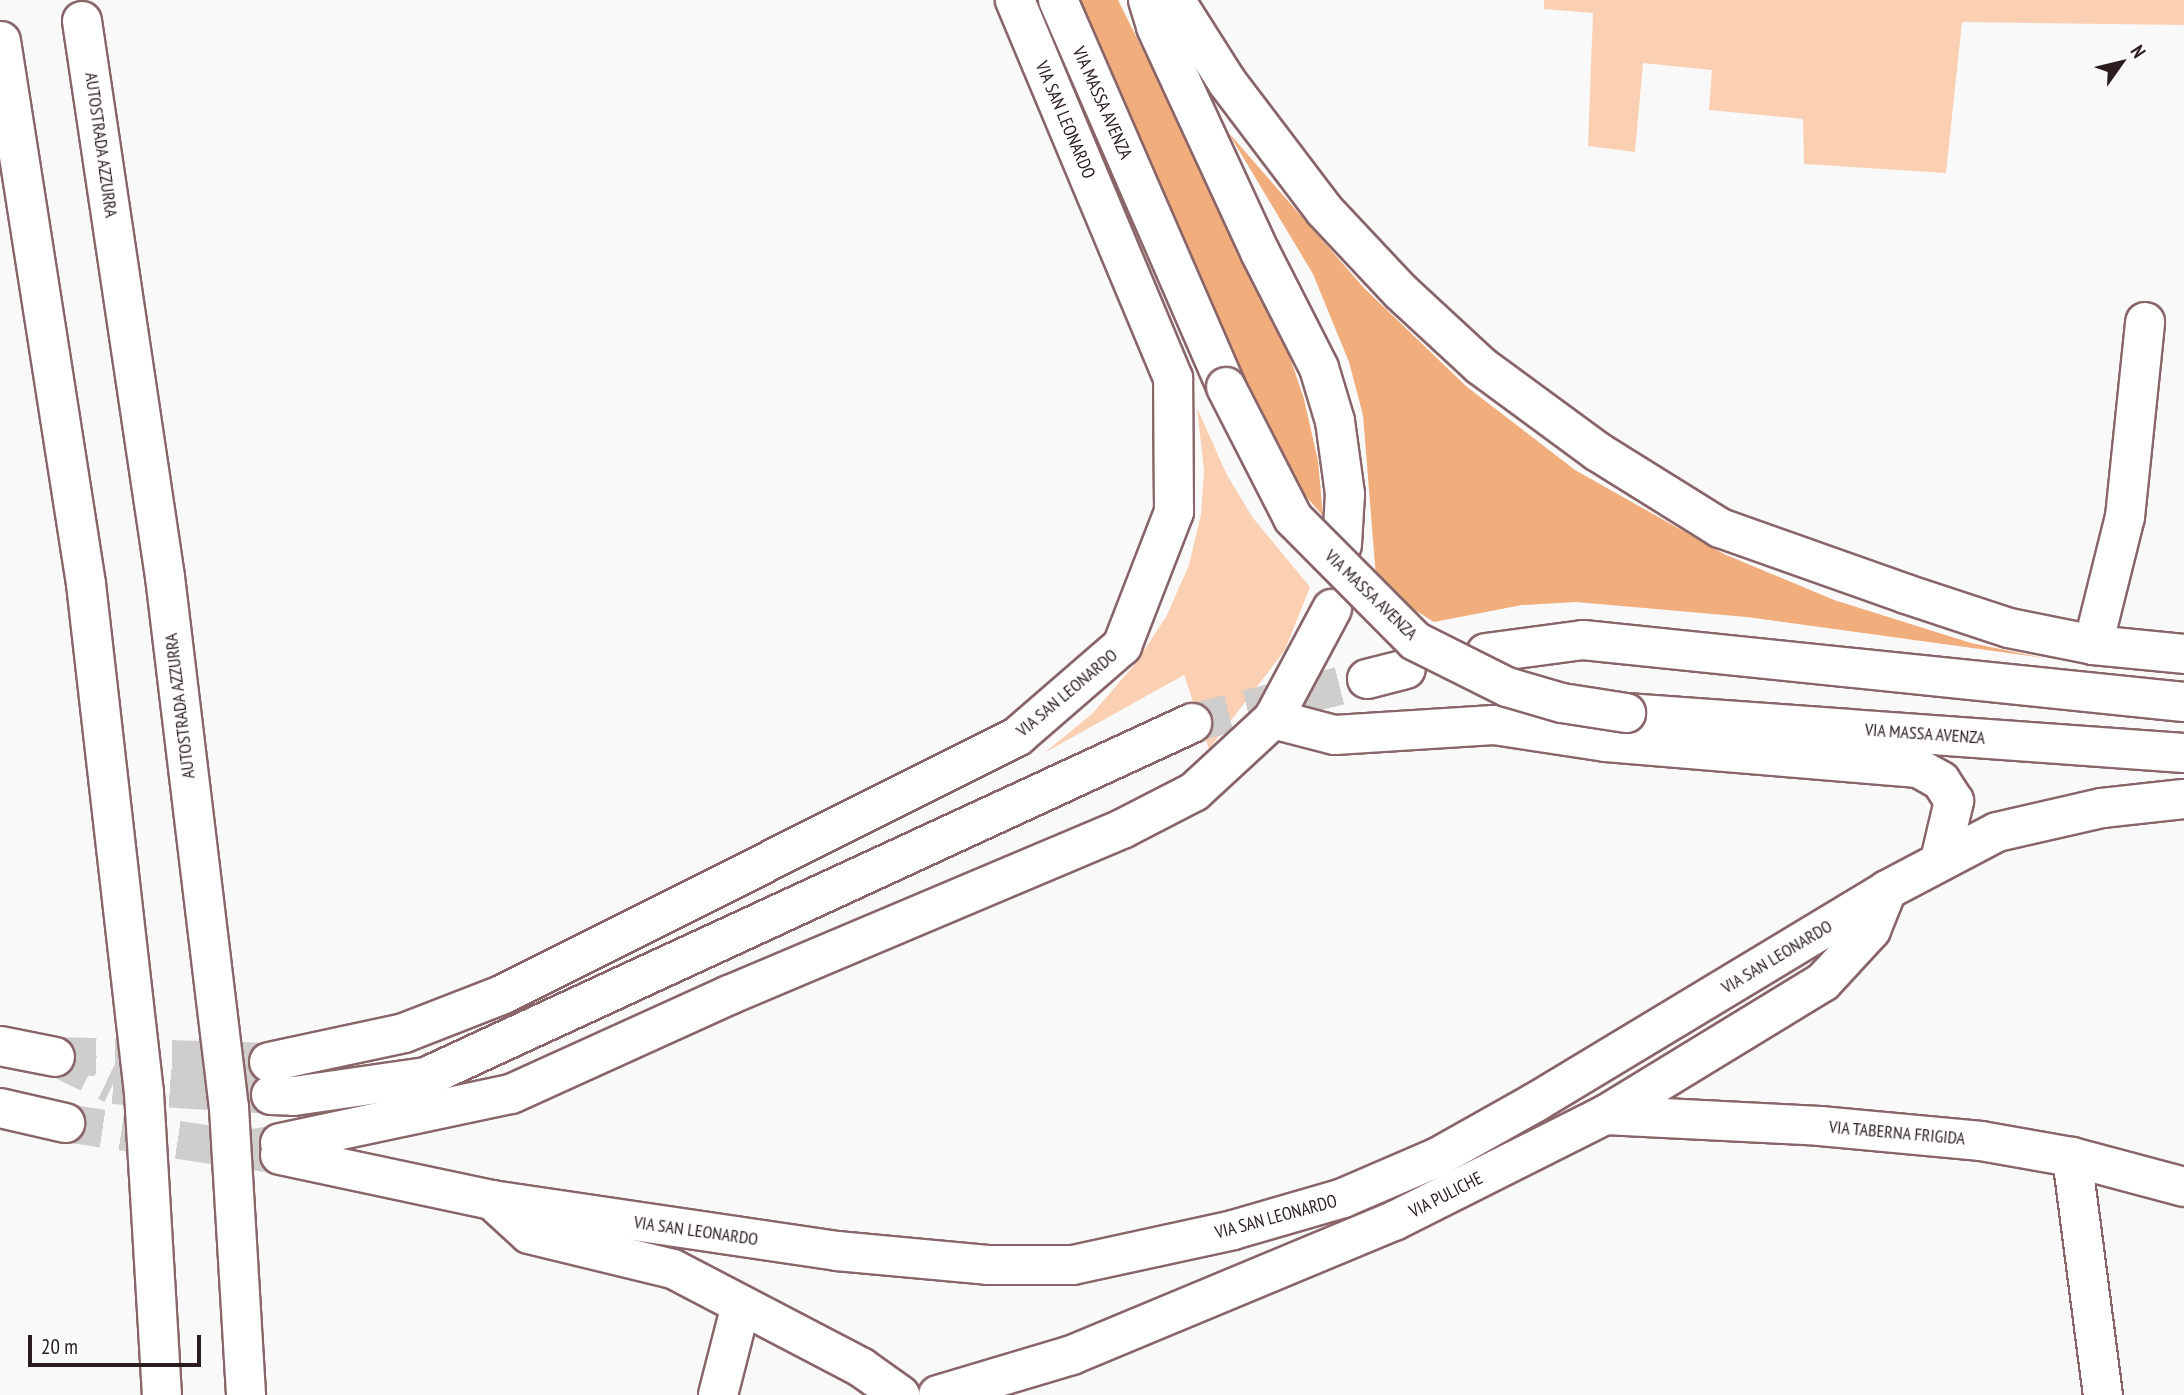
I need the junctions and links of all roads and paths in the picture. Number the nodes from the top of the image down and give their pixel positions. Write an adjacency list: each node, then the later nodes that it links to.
1 (1015, 0): 17 (main road, VIA SAN LEONARDO)
2 (1058, 0): 18 (main road, VIA MASSA AVENZA, bridge)
3 (1148, 0): 8 (main road)
4 (1175, 0): 10 (main road)
5 (82, 21): 32 (main road, AUTOSTRADA AZZURRA, bridge)
6 (1, 41): 31 (main road, bridge)
7 (2145, 322): 10 (main road)
8 (1342, 545)
9 (1332, 609): 16 (main road, VIA SAN LEONARDO)
10 (2093, 645): 12 (main road)
11 (1486, 653): 15 (main road)
12 (2184, 654)
13 (1406, 670): 14 (main road)
14 (1367, 680)
15 (2184, 702)
16 (1273, 719): 20 (main road); 29 (main road, VIA SAN LEONARDO)
17 (1192, 723)
18 (2184, 753)
19 (2184, 799): 20 (main road, VIA SAN LEONARDO)
20 (1940, 860): 21 (main road, VIA SAN LEONARDO)
21 (1887, 890): 25 (main road, VIA PULICHE); 29 (main road, VIA SAN LEONARDO)
22 (0, 1046): 23 (main road)
23 (55, 1057)
24 (0, 1108): 26 (main road)
25 (1605, 1115): 27 (main road, VIA TABERNA FRIGIDA); 35 (main road, VIA PULICHE)
26 (65, 1123)
27 (2072, 1157): 28 (main road, VIA TABERNA FRIGIDA); 36 (main road)
28 (2184, 1187)
29 (492, 1200): 30 (main road)
30 (741, 1305): 33 (main road); 34 (main road)
31 (162, 1395)
32 (246, 1395)
33 (718, 1395)
34 (900, 1395)
35 (938, 1395)
36 (2103, 1395)

